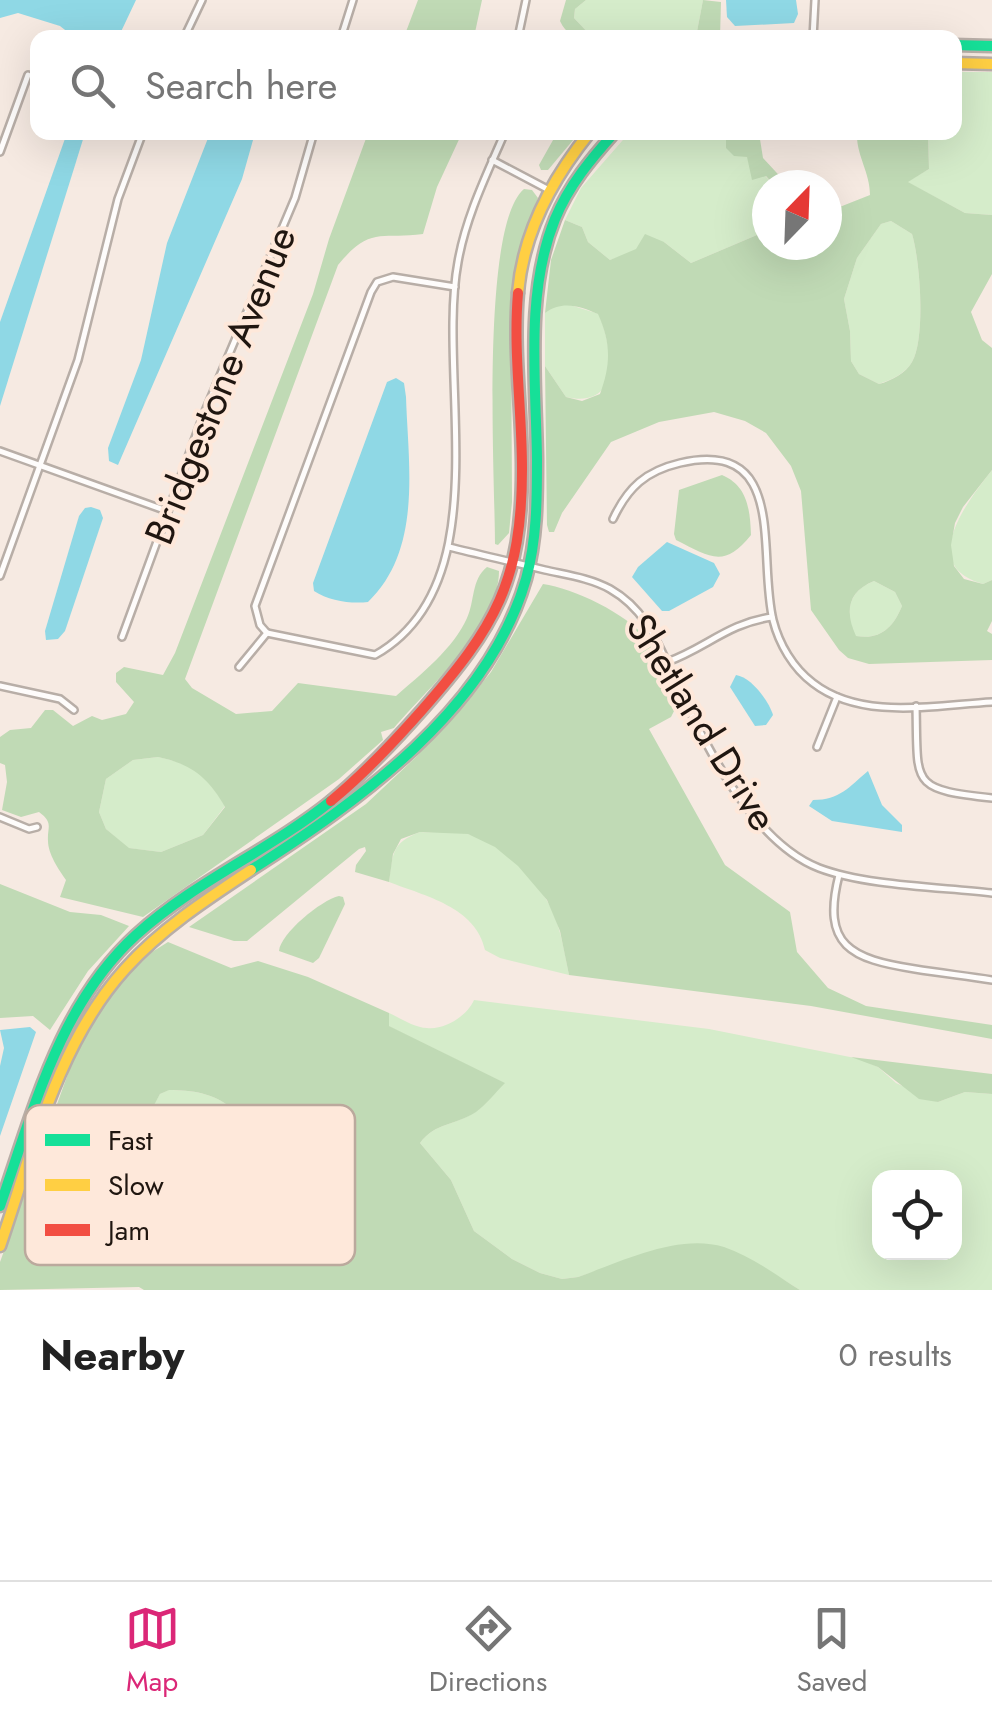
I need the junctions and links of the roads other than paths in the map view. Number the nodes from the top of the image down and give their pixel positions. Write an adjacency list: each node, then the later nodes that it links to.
1 (202, 0): 5 (street)
2 (353, 0): 6 (street)
3 (526, 0): 7 (street)
4 (815, 0): 8 (street)
5 (188, 30)
6 (343, 30)
7 (520, 30)
8 (813, 30)
9 (962, 46): 10 (main road)
10 (992, 46)
11 (962, 63): 12 (main road)
12 (992, 64)
13 (28, 75): 19 (street)
14 (140, 140): 24 (street)
15 (312, 140): 25 (street, Bridgestone Avenue)
16 (501, 140): 20 (street)
17 (584, 140): 21 (main road)
18 (607, 140): 29 (main road)
19 (0, 152)
20 (492, 160): 21 (street); 22 (street)
21 (549, 190): 28 (main road)
22 (455, 287): 27 (street); 32 (street)
23 (0, 451): 24 (street)
24 (40, 465): 25 (street); 30 (street)
25 (168, 511): 33 (street, Bridgestone Avenue)
26 (614, 519): 31 (street)
27 (449, 548): 28 (street, Shetland Drive); 32 (street)
28 (514, 562): 29 (street, Shetland Drive); 48 (main road)
29 (530, 566): 34 (street, Shetland Drive); 49 (main road)
30 (0, 576)
31 (772, 618): 34 (street); 37 (street)
32 (267, 632): 35 (street)
33 (122, 637)
34 (667, 662): 45 (street, Shetland Drive)
35 (239, 667)
36 (0, 686): 40 (street)
37 (837, 697): 39 (street); 41 (street)
38 (992, 702): 39 (street)
39 (916, 706): 42 (street)
40 (74, 710)
41 (817, 746)
42 (992, 798)
43 (0, 817): 44 (street)
44 (37, 827)
45 (839, 874): 46 (street, Shetland Drive); 47 (street)
46 (992, 893)
47 (992, 980)
48 (50, 1070): 49 (main road); 50 (main road)
49 (62, 1074): 51 (main road)
50 (37, 1105)
51 (51, 1105)
52 (25, 1138): 54 (main road)
53 (25, 1177): 55 (main road)
54 (0, 1206)
55 (0, 1246)

